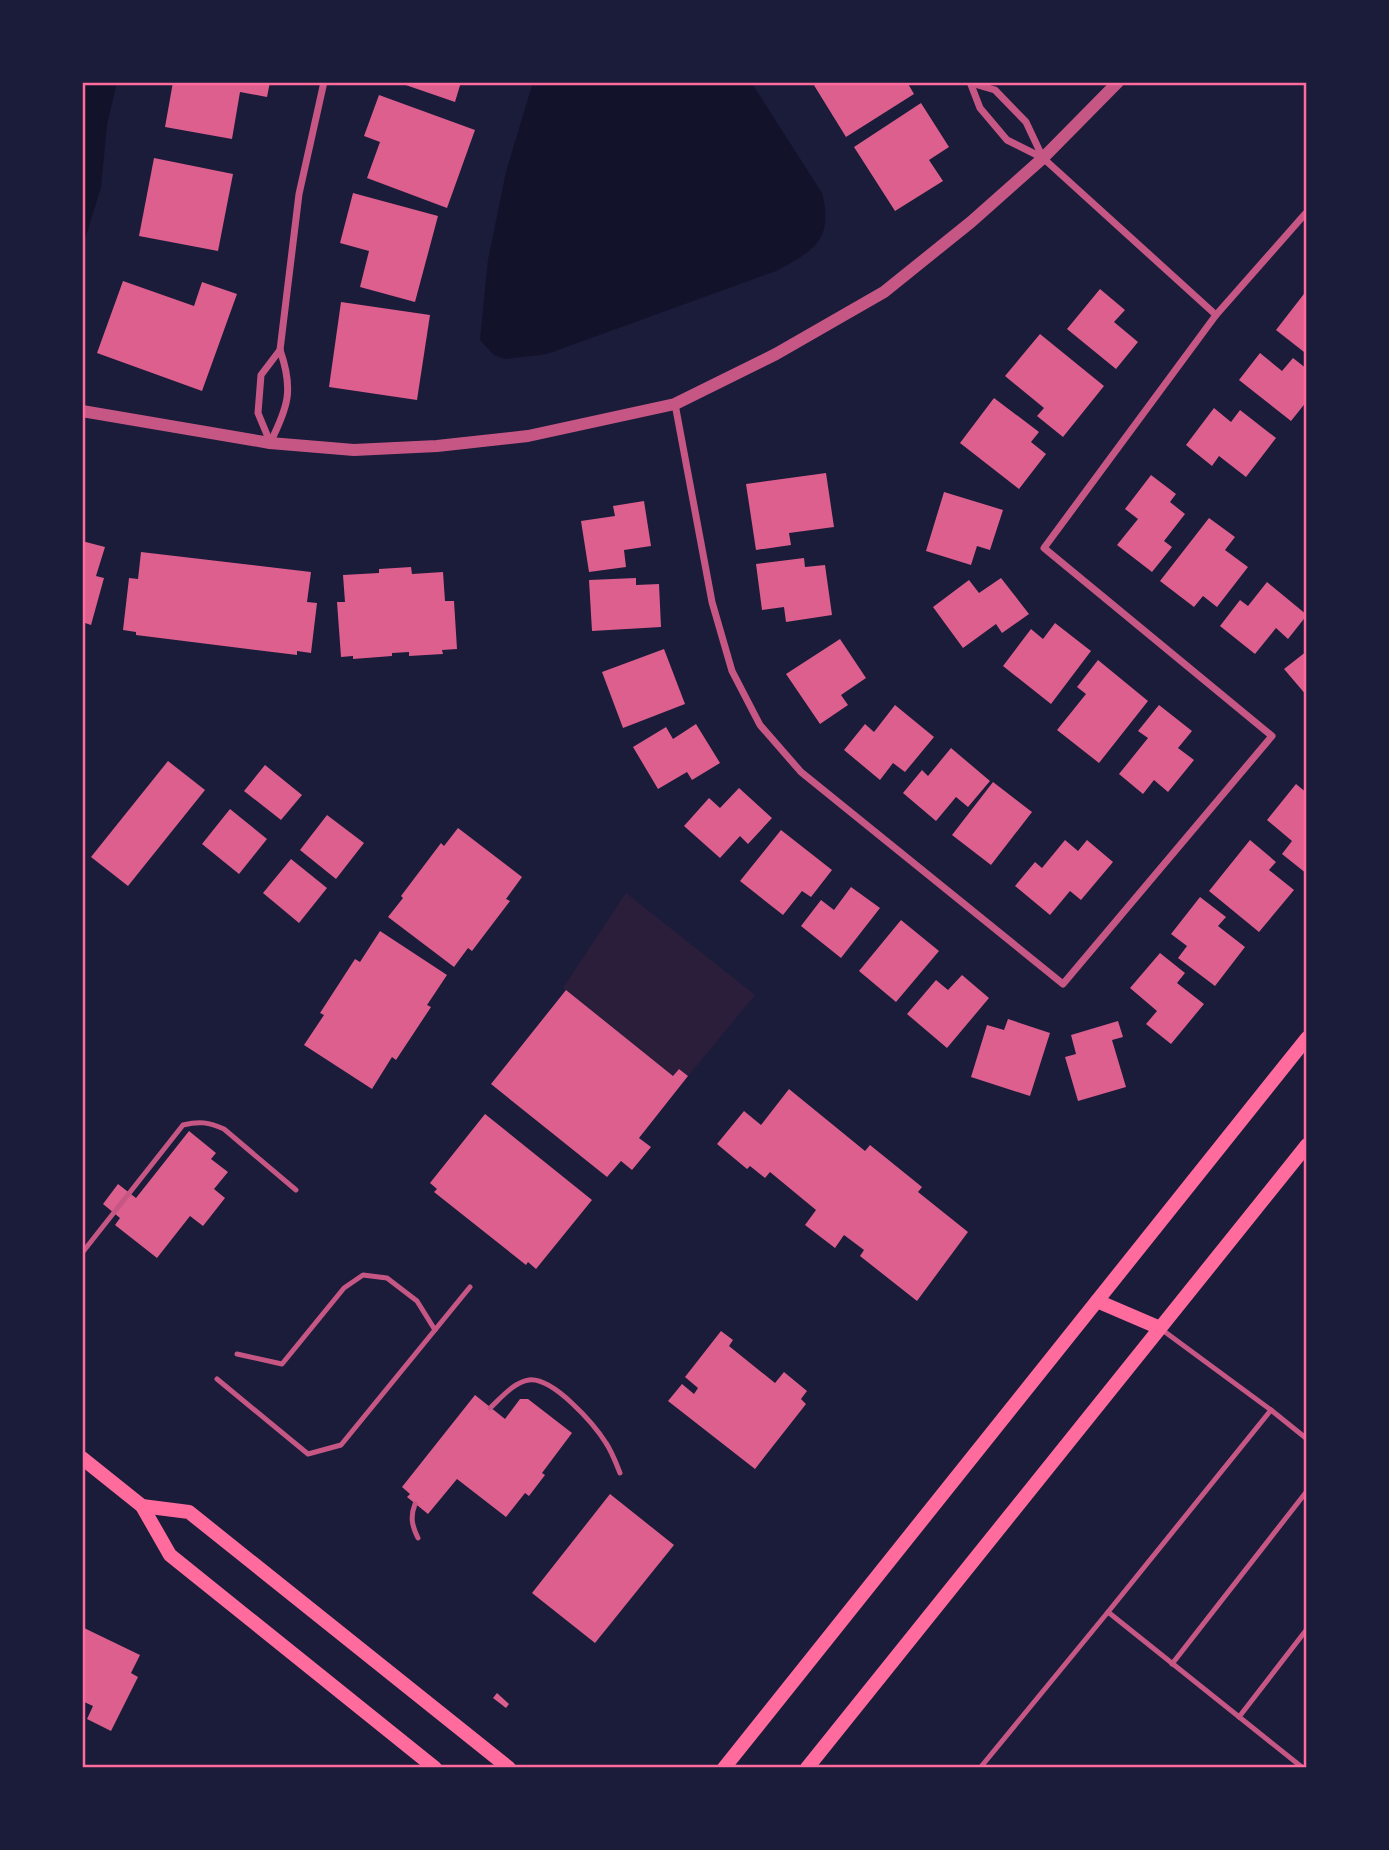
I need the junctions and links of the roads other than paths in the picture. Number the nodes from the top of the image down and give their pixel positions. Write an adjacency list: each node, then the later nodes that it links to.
1 (324, 82): 7 (street)
2 (1118, 82): 4 (street)
3 (970, 83): 4 (street); 4 (street)
4 (1043, 158): 6 (street); 8 (street)
5 (1306, 214): 6 (street)
6 (1216, 316): 8 (street)
7 (280, 350): 10 (street); 10 (street)
8 (675, 404): 10 (street)
9 (82, 411): 10 (street)
10 (270, 443)
11 (1307, 1038): 16 (main road)
12 (1307, 1145): 17 (main road)
13 (296, 1190): 14 (lane)
14 (82, 1253)
15 (470, 1287): 18 (lane)
16 (1097, 1301): 17 (main road); 37 (main road)
17 (1160, 1328): 22 (lane); 38 (main road)
18 (435, 1330): 19 (lane); 20 (lane)
19 (237, 1354)
20 (217, 1379)
21 (490, 1408): 25 (lane)
22 (1271, 1410): 23 (lane); 30 (lane)
23 (1307, 1439)
24 (82, 1458): 28 (main road)
25 (620, 1473)
26 (1307, 1490): 32 (lane)
27 (415, 1504): 29 (lane)
28 (142, 1506): 35 (main road); 36 (main road)
29 (418, 1538)
30 (1108, 1612): 32 (lane); 39 (lane)
31 (1307, 1629): 33 (lane)
32 (1172, 1664): 33 (lane)
33 (1239, 1717): 40 (lane)
34 (1307, 1763): 40 (lane)
35 (435, 1768)
36 (509, 1768)
37 (724, 1768)
38 (807, 1768)
39 (980, 1768)
40 (1303, 1768)

